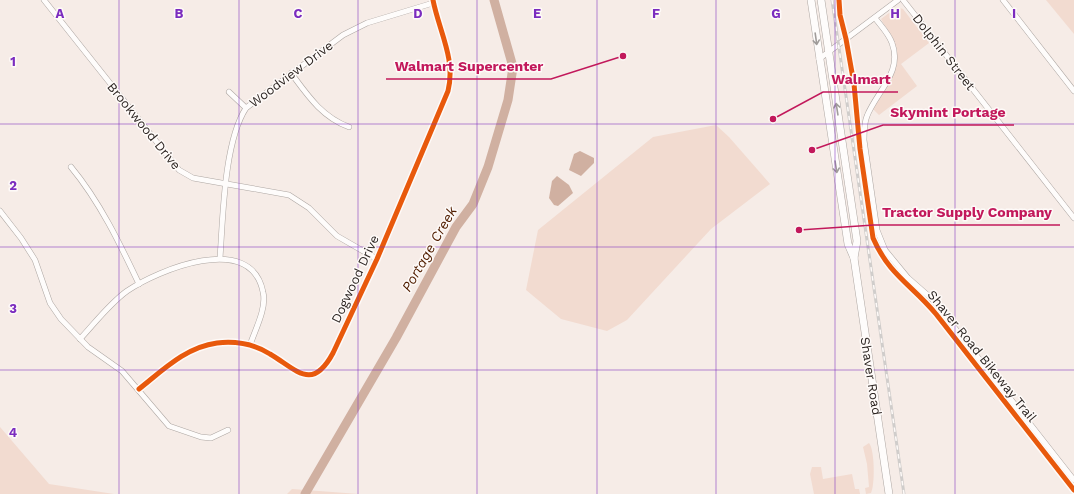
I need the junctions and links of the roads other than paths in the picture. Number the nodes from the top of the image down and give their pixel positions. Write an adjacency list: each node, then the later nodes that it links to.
1 (44, 0): 17 (street, Brookwood Drive)
2 (811, 0): 10 (main road, Shaver Road, one-way to 10)
3 (821, 0): 9 (main road, Shaver Road)
4 (898, 0): 8 (street)
5 (903, 0): 19 (street, Dolphin Street)
6 (1003, 0): 12 (street)
7 (433, 2): 11 (street, Woodview Drive); 22 (street, Dogwood Drive)
8 (875, 18): 9 (street); 28 (street)
9 (828, 52): 10 (street); 21 (main road, Shaver Road, one-way to 9)
10 (819, 59): 21 (main road, Shaver Road, one-way to 21)
11 (291, 73): 14 (street, Woodview Drive); 15 (street)
12 (1074, 90)
13 (229, 92): 14 (street)
14 (246, 108): 17 (street, Woodview Drive)
15 (349, 127)
16 (71, 167): 23 (street)
17 (226, 185): 20 (street, Woodview Drive); 22 (street, Brookwood Drive)
18 (0, 211): 24 (street)
19 (1074, 218)
20 (220, 258): 23 (street); 25 (street)
21 (854, 258): 29 (main road, Shaver Road)
22 (377, 260): 25 (street, Dogwood Drive)
23 (139, 284): 24 (street)
24 (80, 339): 26 (street)
25 (250, 345): 26 (street, Dogwood Drive)
26 (139, 389): 27 (street)
27 (228, 430)
28 (1074, 480)
29 (889, 494)

